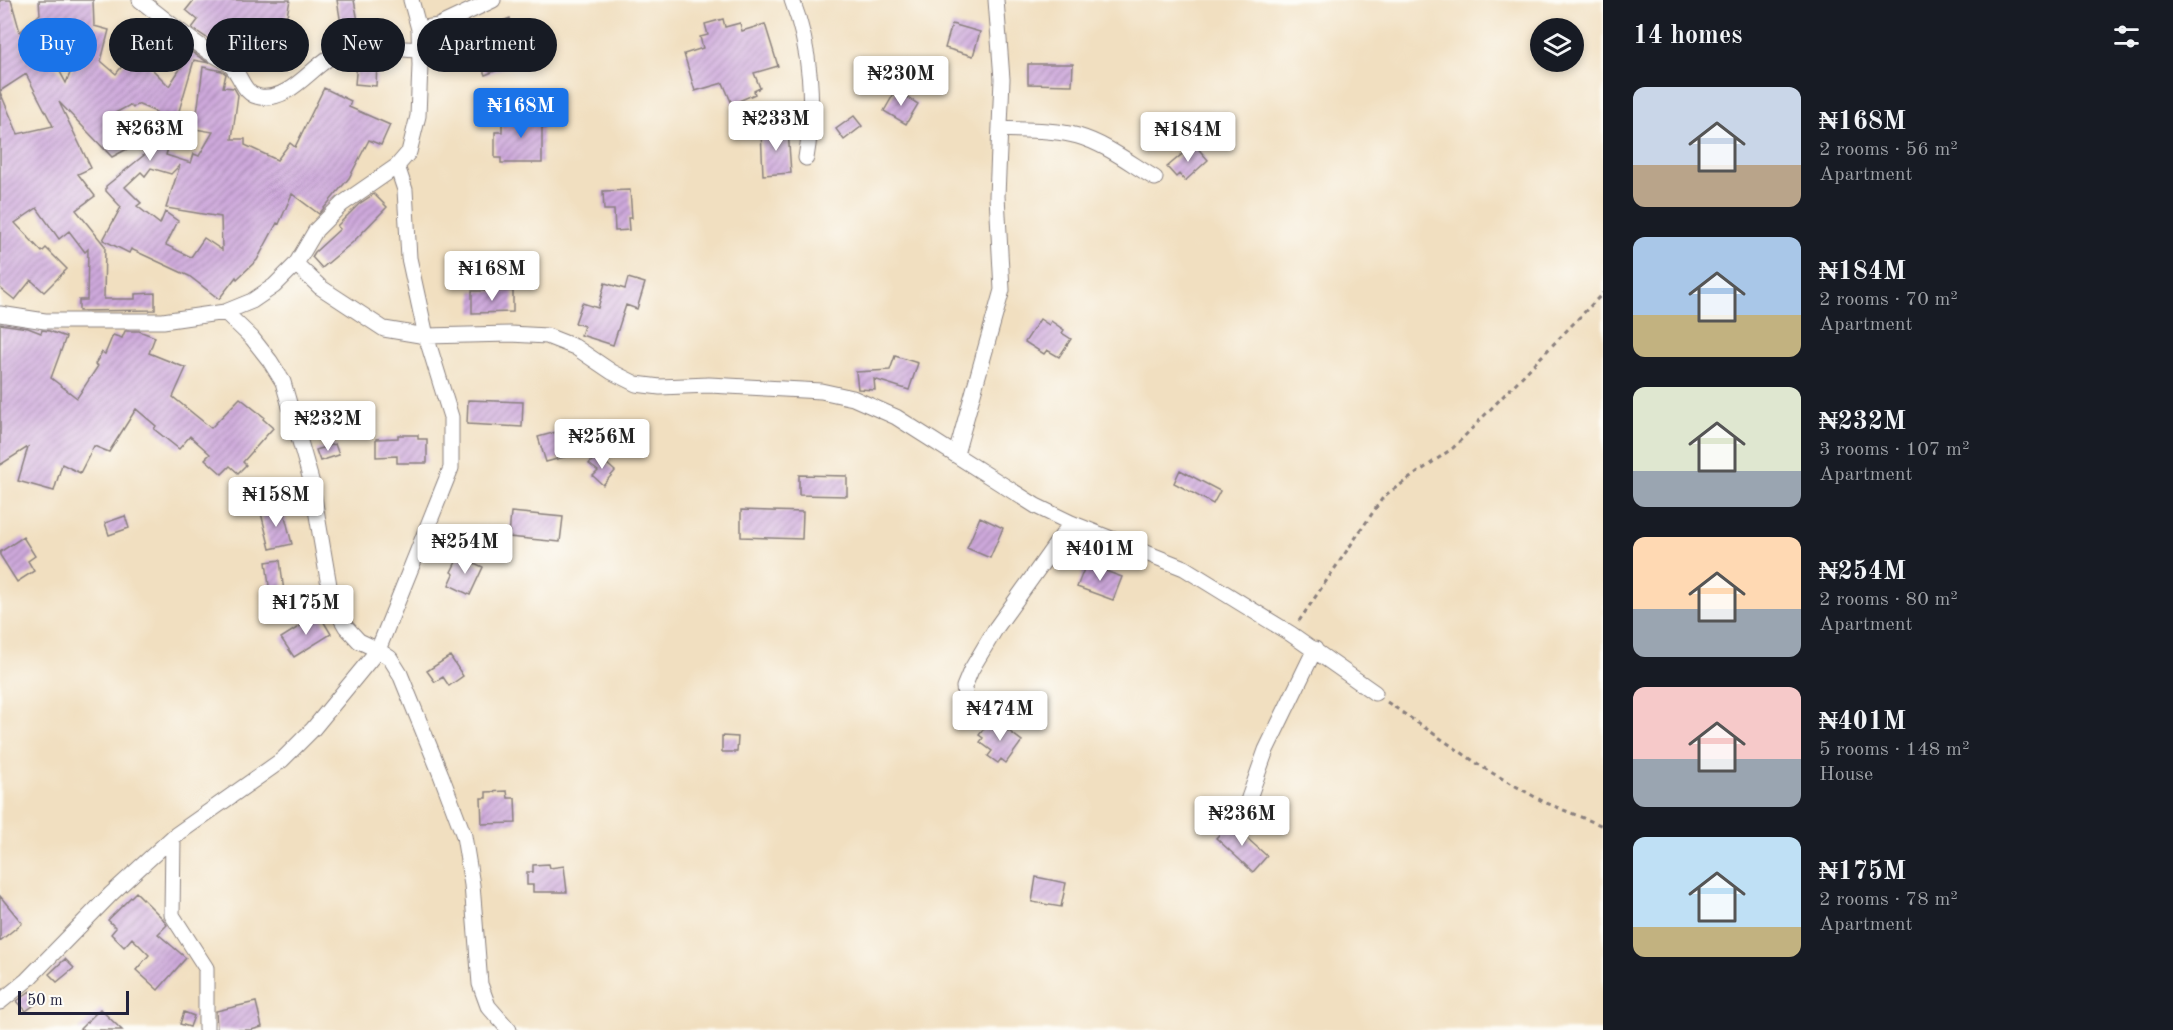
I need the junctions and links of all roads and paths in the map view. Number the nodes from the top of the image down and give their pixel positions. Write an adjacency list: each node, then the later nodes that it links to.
1 (140, 0): 8 (street)
2 (411, 0): 7 (street)
3 (493, 0): 6 (street)
4 (792, 0): 11 (street)
5 (996, 0): 10 (street)
6 (455, 18)
7 (417, 22)
8 (417, 50)
9 (419, 72): 12 (street)
10 (1000, 129): 13 (street); 19 (street)
11 (806, 158)
12 (397, 166): 14 (street); 18 (street)
13 (1155, 178)
14 (296, 264): 16 (street); 18 (street)
15 (1603, 293): 21 (path)
16 (225, 312): 17 (street); 22 (street)
17 (0, 314)
18 (426, 336): 19 (street); 22 (street)
19 (956, 454): 20 (street)
20 (1071, 523): 21 (street); 25 (street)
21 (1291, 634): 23 (street)
22 (378, 650): 28 (street); 31 (street)
23 (1315, 650): 24 (street); 26 (street)
24 (1375, 693): 27 (path)
25 (967, 714)
26 (1244, 812)
27 (1603, 826)
28 (173, 837): 29 (street); 30 (street)
29 (1, 1001)
30 (206, 1030)
31 (509, 1030)

